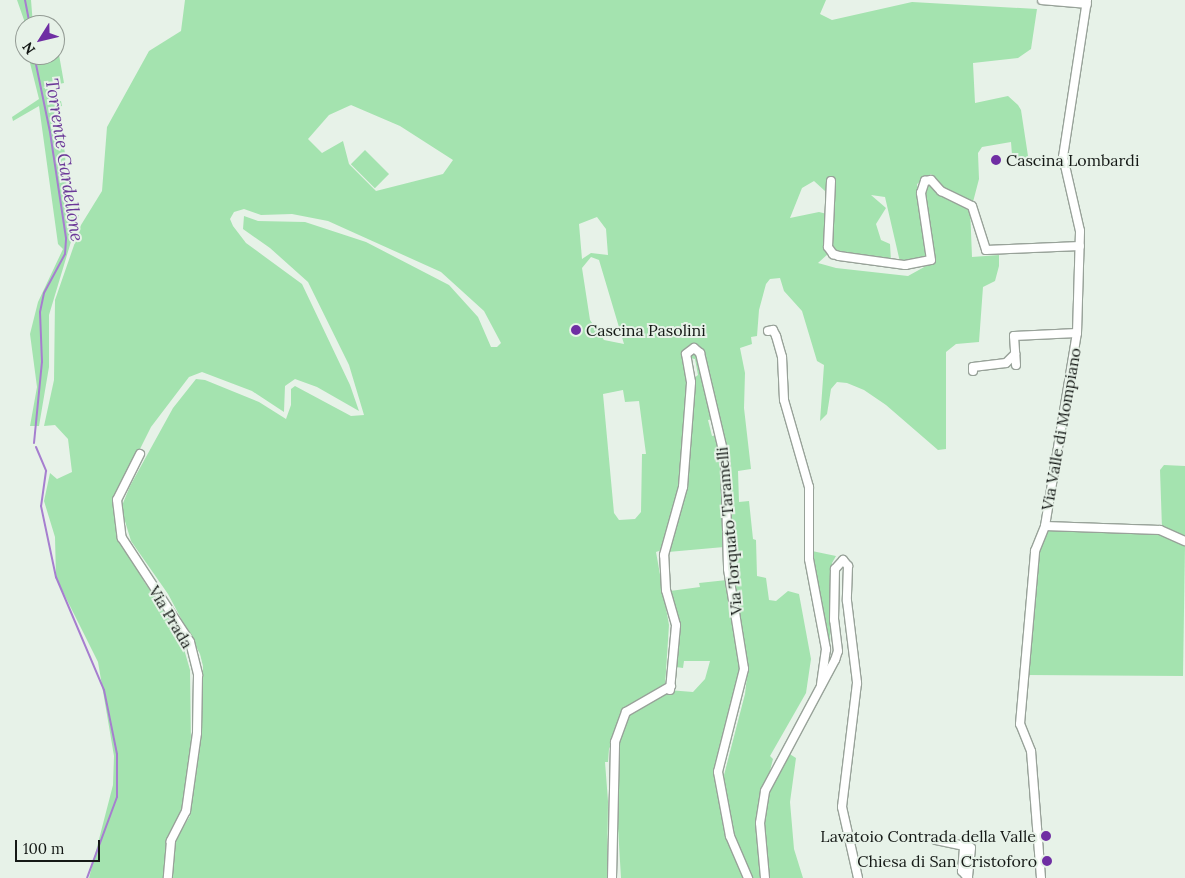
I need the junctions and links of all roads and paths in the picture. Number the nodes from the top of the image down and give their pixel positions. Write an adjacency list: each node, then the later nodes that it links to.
1 (1042, 0): 2 (street, Via Valle di Mompiano)
2 (1087, 2): 4 (street, Via Valle di Mompiano)
3 (831, 181): 4 (street)
4 (1080, 246): 6 (street, Via Valle di Mompiano)
5 (768, 331): 13 (street)
6 (1077, 333): 7 (street, Via Valle di Mompiano); 11 (street, Via Valle di Mompiano)
7 (1015, 354): 8 (street, Via Valle di Mompiano); 9 (street)
8 (1016, 365)
9 (973, 367)
10 (140, 454): 17 (street, Via Prada)
11 (1045, 526): 12 (street); 23 (street, Via Valle di Mompiano)
12 (1185, 541)
13 (826, 649): 14 (street); 15 (street)
14 (838, 651): 15 (street); 21 (street)
15 (821, 685): 20 (street)
16 (936, 840): 22 (street)
17 (168, 878)
18 (612, 878): 19 (street, Via Torquato Taramelli)
19 (748, 878)
20 (765, 878)
21 (858, 878)
22 (968, 878)
23 (1042, 878)

